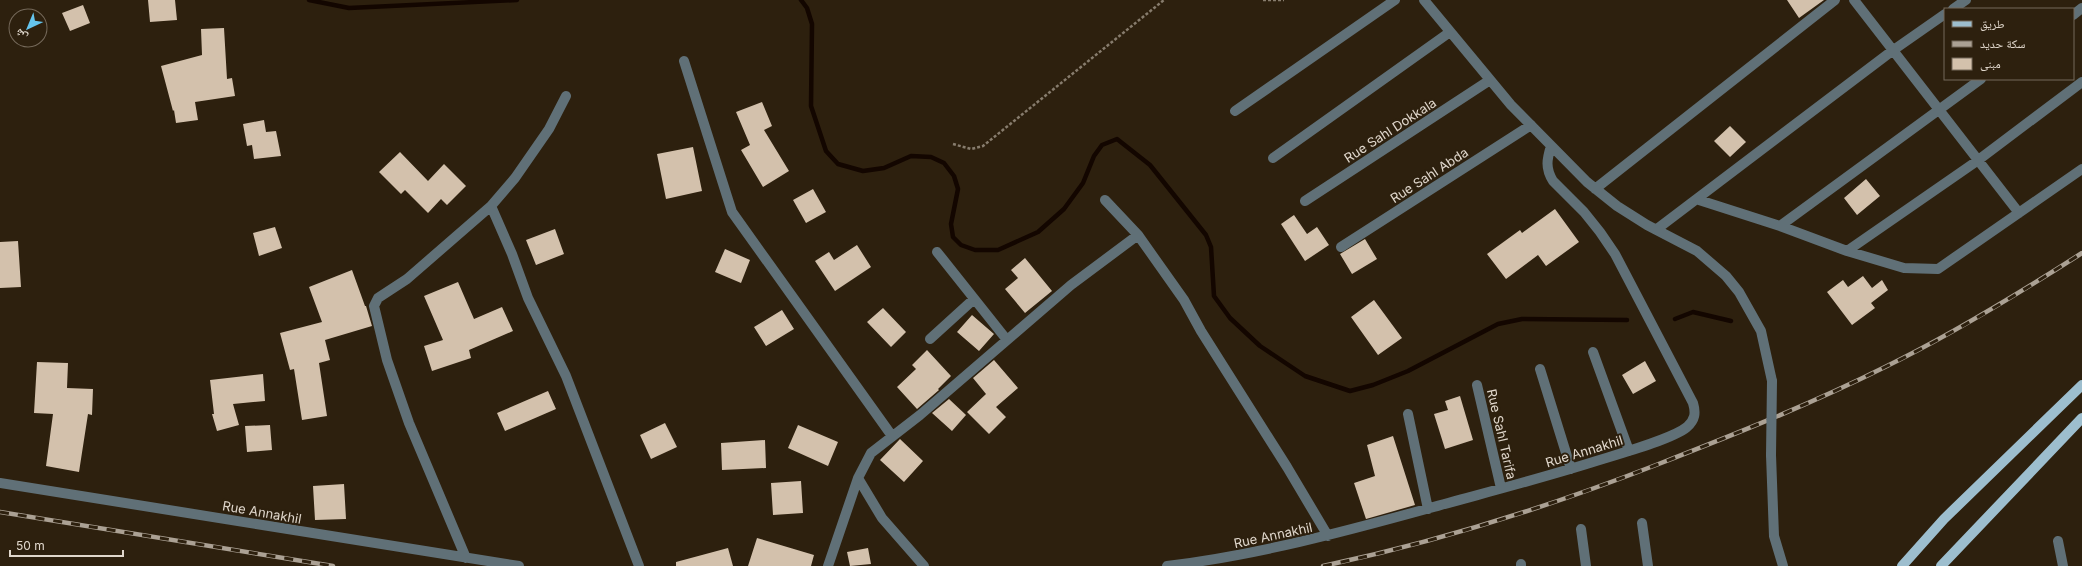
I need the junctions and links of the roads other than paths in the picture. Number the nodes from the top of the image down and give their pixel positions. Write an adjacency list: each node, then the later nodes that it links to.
1 (1395, 0): 18 (street)
2 (1424, 0): 10 (street)
3 (1835, 0): 24 (street)
4 (1854, 0): 11 (street)
5 (1966, 0): 6 (street)
6 (1954, 8)
7 (2082, 8): 8 (street)
8 (2074, 14)
9 (1944, 15): 11 (street)
10 (1450, 32): 13 (street); 21 (street)
11 (1892, 51): 17 (street); 26 (street)
12 (684, 61): 45 (street)
13 (1490, 80): 19 (street); 27 (street, Rue Sahl Dokkala)
14 (1979, 80): 17 (street)
15 (2082, 82): 22 (street)
16 (566, 96): 28 (street)
17 (1937, 109): 22 (street); 30 (street)
18 (1235, 111)
19 (1531, 125): 20 (street); 33 (street, Rue Sahl Abda)
20 (1551, 146): 24 (street); 46 (street, Rue Annakhil)
21 (1273, 158)
22 (1978, 161): 29 (street); 34 (street)
23 (2082, 169): 29 (street)
24 (1595, 188): 31 (street)
25 (1105, 200): 32 (street)
26 (1698, 200): 30 (street); 31 (street)
27 (1305, 202)
28 (490, 206): 56 (street); 58 (street)
29 (2019, 213): 34 (street)
30 (1780, 226): 34 (street)
31 (1657, 229): 64 (street, bridge)
32 (1138, 235): 38 (street); 54 (street)
33 (1341, 248)
34 (1847, 251)
35 (937, 252): 36 (street)
36 (974, 299): 37 (street); 38 (street)
37 (930, 339)
38 (1007, 340): 45 (street)
39 (1593, 352): 46 (street)
40 (1540, 369): 47 (street)
41 (1477, 385): 50 (street, Rue Sahl Tarifa)
42 (2082, 385): 65 (main road)
43 (1408, 414): 51 (street)
44 (2081, 421): 66 (main road)
45 (892, 436): 48 (street)
46 (1629, 451): 47 (street, Rue Annakhil)
47 (1571, 469): 50 (street, Rue Annakhil)
48 (858, 478): 59 (street); 60 (street)
49 (0, 483): 56 (street, Rue Annakhil)
50 (1501, 488): 51 (street, Rue Annakhil)
51 (1428, 509): 54 (street, Rue Annakhil)
52 (1642, 524): 63 (street)
53 (1581, 529): 62 (street)
54 (1328, 536): 61 (street, Rue Annakhil)
55 (2058, 541): 67 (street)
56 (466, 558): 57 (street, Rue Annakhil)
57 (519, 566)
58 (640, 566)
59 (828, 566)
60 (924, 566)
61 (1167, 566)
62 (1586, 566)
63 (1648, 566)
64 (1783, 566)
65 (1902, 566)
66 (1942, 566)
67 (2062, 566)

